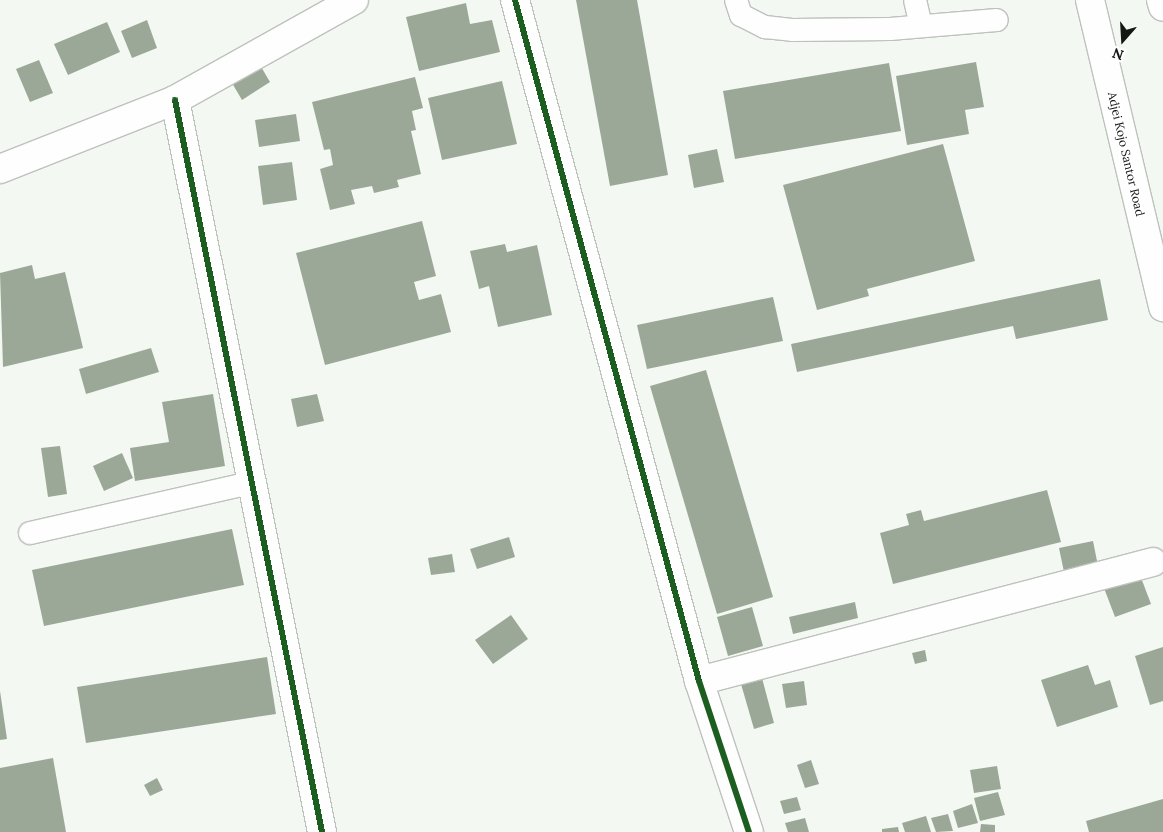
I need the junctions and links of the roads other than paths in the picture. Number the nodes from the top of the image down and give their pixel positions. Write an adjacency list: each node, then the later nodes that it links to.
1 (354, 0): 10 (street)
2 (515, 0): 16 (street)
3 (736, 0): 9 (lane)
4 (915, 0): 9 (lane)
5 (1090, 0): 12 (street, Adjei Kojo Santor Road)
6 (1161, 0): 7 (street)
7 (1163, 7)
8 (997, 20): 9 (lane)
9 (920, 25)
10 (175, 100): 11 (street); 13 (street)
11 (0, 169)
12 (1163, 307)
13 (250, 483): 14 (lane); 17 (street)
14 (30, 533)
15 (1153, 562): 16 (street)
16 (699, 681): 18 (street)
17 (322, 832)
18 (749, 832)

